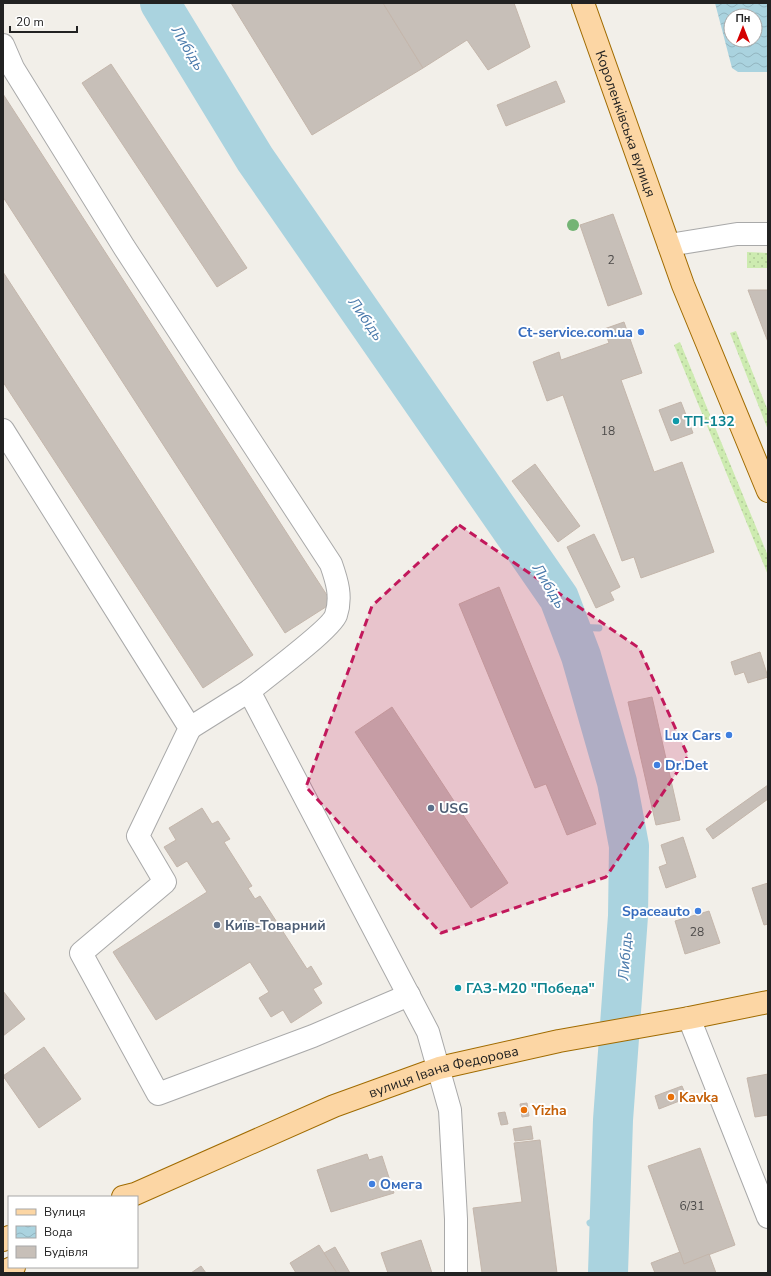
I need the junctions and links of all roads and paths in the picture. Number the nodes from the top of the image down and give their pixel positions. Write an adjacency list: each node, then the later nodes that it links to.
1 (583, 3): 4 (main road, Короленківська вулиця)
2 (3, 46): 7 (street)
3 (768, 234): 4 (street)
4 (669, 245): 6 (main road, Короленківська вулиця)
5 (3, 430): 8 (street)
6 (768, 492)
7 (249, 691): 8 (street); 9 (street)
8 (190, 728): 9 (street)
9 (409, 995): 12 (street)
10 (768, 1002): 11 (main road, вулиця Івана Федорова)
11 (689, 1018): 12 (main road, вулиця Івана Федорова); 14 (street)
12 (438, 1068): 13 (main road, вулиця Івана Федорова); 15 (street)
13 (130, 1196)
14 (768, 1217)
15 (456, 1273)

